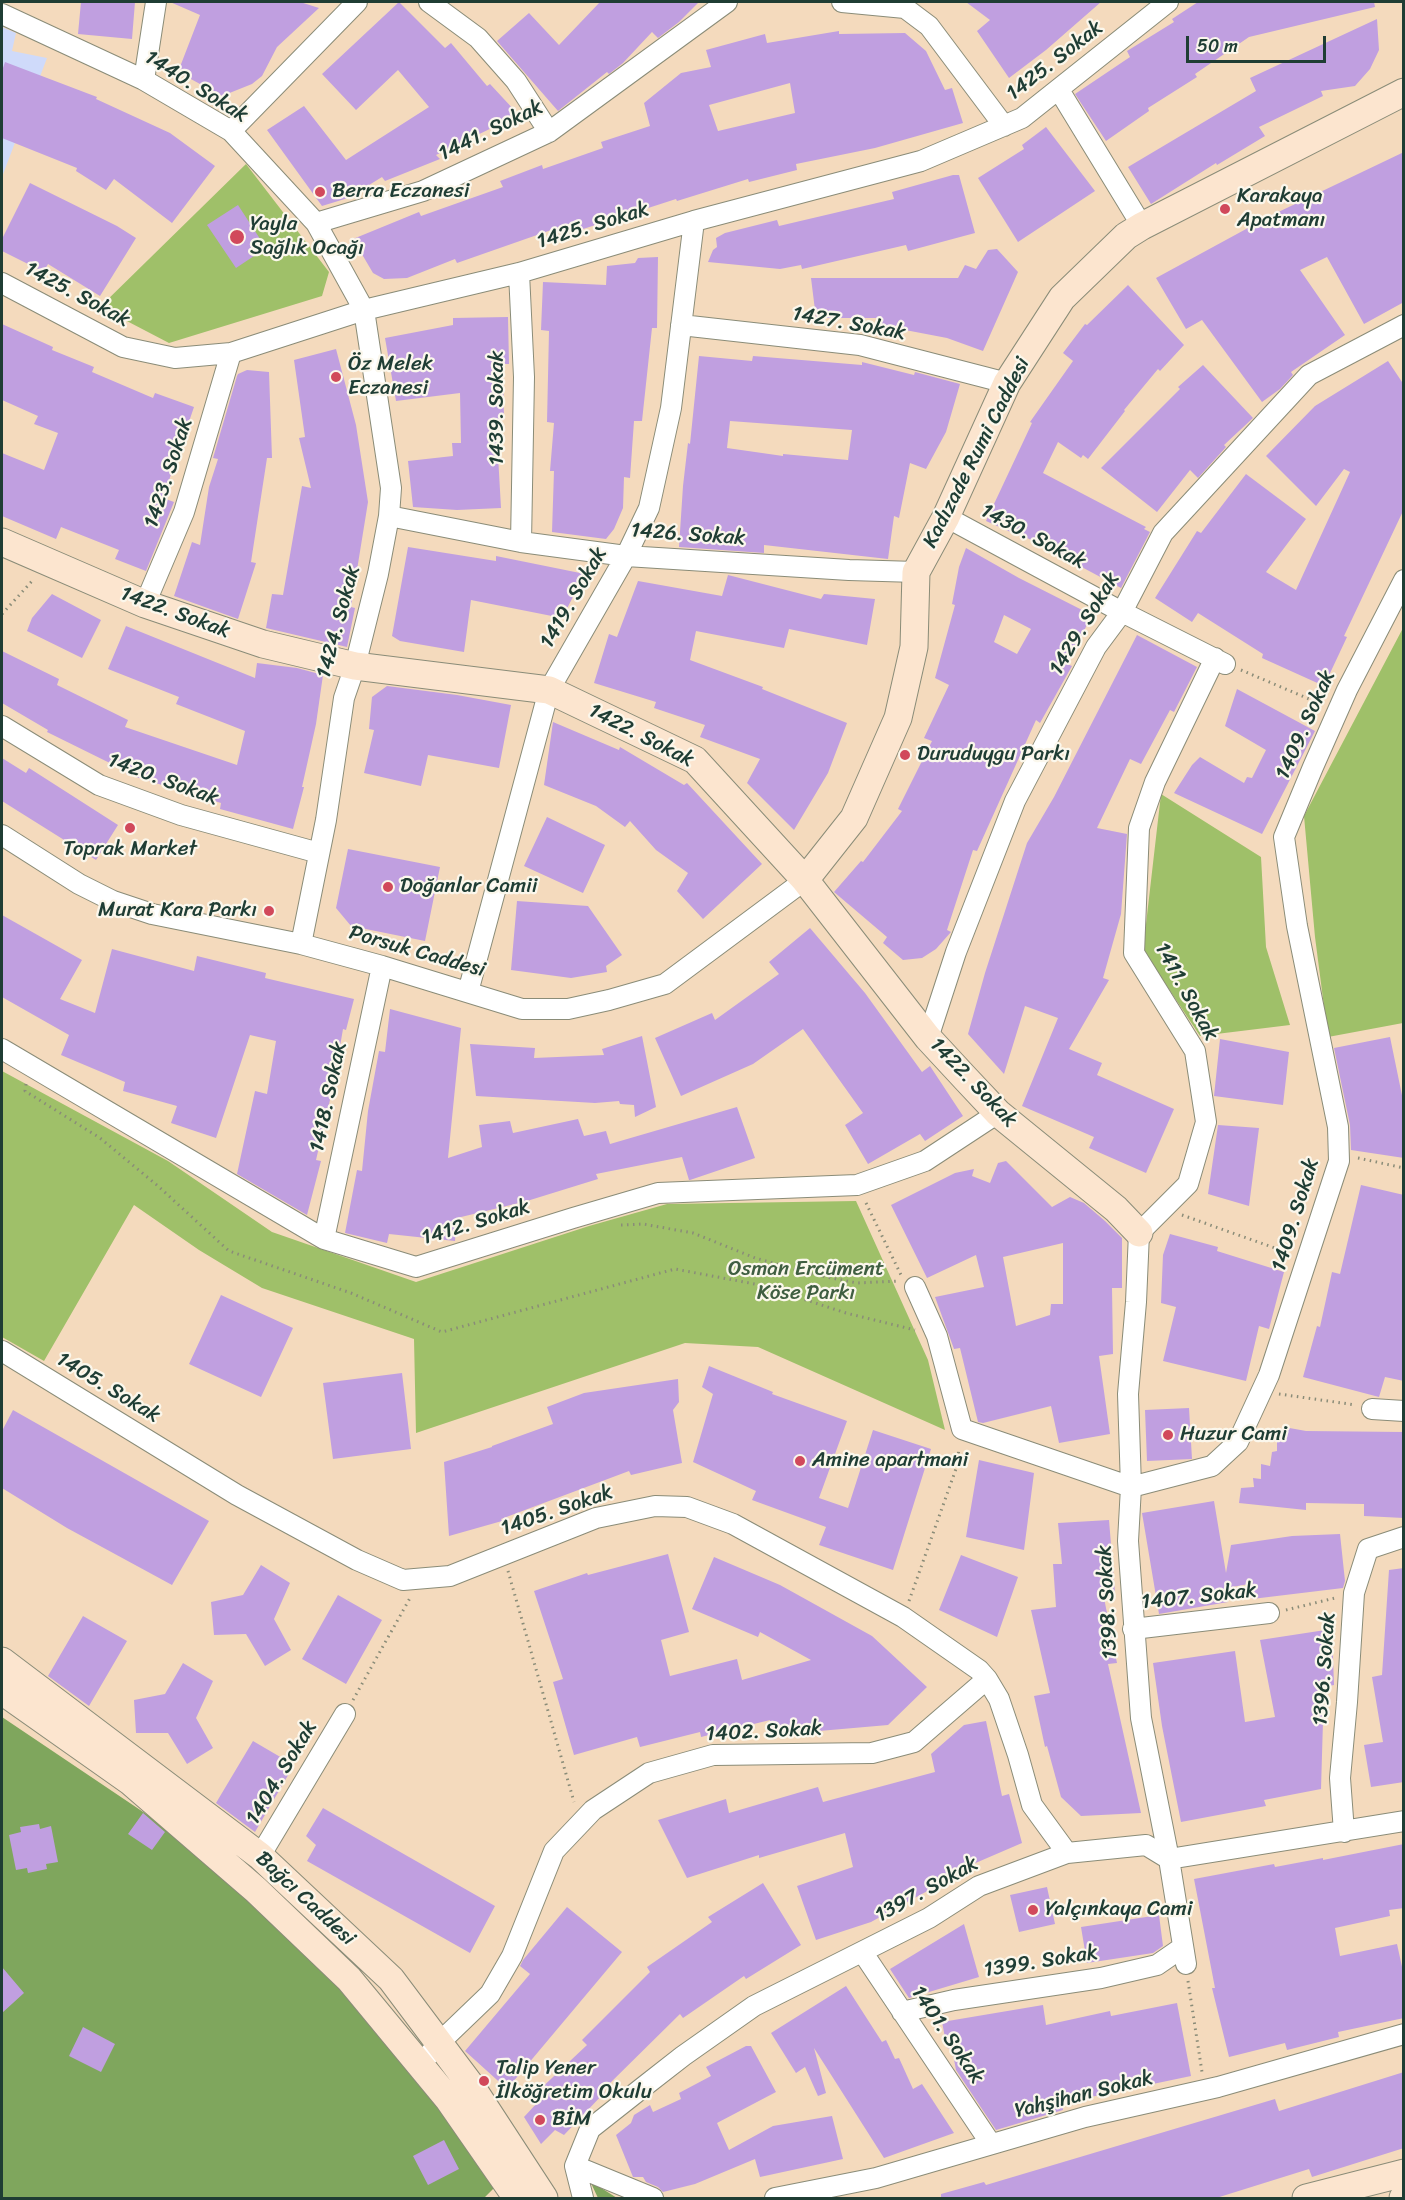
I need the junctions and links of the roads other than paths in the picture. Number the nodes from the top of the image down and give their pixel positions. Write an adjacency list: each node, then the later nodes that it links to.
1 (156, 2): 8 (street)
2 (357, 2): 12 (street)
3 (429, 2): 13 (street)
4 (727, 2): 13 (street, 1441. Sokak)
5 (842, 2): 11 (street)
6 (1156, 5): 9 (street, 1425. Sokak)
7 (2, 14): 8 (street, 1440. Sokak)
8 (144, 80): 12 (street, 1440. Sokak)
9 (1059, 90): 11 (street, 1425. Sokak); 16 (street)
10 (1404, 92): 16 (street, Kadızade Rumi Caddesi)
11 (1004, 126): 14 (street, 1425. Sokak)
12 (231, 131): 15 (street, 1440. Sokak)
13 (549, 132): 15 (street, 1441. Sokak)
14 (694, 221): 17 (street, 1425. Sokak); 20 (street, 1419. Sokak)
15 (316, 223): 19 (street, 1440. Sokak)
16 (1142, 226): 23 (street, Kadızade Rumi Caddesi)
17 (519, 273): 19 (street, 1425. Sokak); 27 (street, 1439. Sokak)
18 (2, 283): 22 (street, 1425. Sokak)
19 (364, 310): 22 (street, 1425. Sokak); 24 (street, 1424. Sokak)
20 (681, 325): 23 (street, 1427. Sokak); 28 (street, 1419. Sokak)
21 (1404, 326): 32 (street, 1429. Sokak)
22 (231, 354): 31 (street, 1423. Sokak)
23 (1007, 383): 25 (street, Kadızade Rumi Caddesi)
24 (389, 516): 27 (street, 1426. Sokak); 34 (street, 1424. Sokak)
25 (946, 517): 29 (street, Kadızade Rumi Caddesi); 32 (street, 1430. Sokak)
26 (2, 542): 31 (street, 1422. Sokak)
27 (521, 542): 28 (street, 1426. Sokak)
28 (626, 556): 29 (street, 1426. Sokak); 35 (street, 1419. Sokak)
29 (916, 572): 39 (street, Kadızade Rumi Caddesi)
30 (1404, 580): 52 (street, 1409. Sokak)
31 (145, 604): 34 (street, 1422. Sokak)
32 (1122, 612): 33 (street, 1430. Sokak); 43 (street, 1429. Sokak)
33 (1221, 661): 46 (street, 1411. Sokak)
34 (355, 666): 35 (street, 1422. Sokak); 38 (street, 1424. Sokak)
35 (549, 690): 39 (street, 1422. Sokak); 42 (street, 1419. Sokak)
36 (2, 726): 38 (street, 1420. Sokak)
37 (2, 835): 40 (street, Porsuk Caddesi)
38 (319, 853): 40 (street, 1424. Sokak)
39 (805, 880): 42 (street, Porsuk Caddesi); 43 (street, 1422. Sokak)
40 (301, 944): 41 (street, Porsuk Caddesi)
41 (382, 966): 42 (street, Porsuk Caddesi); 47 (street, 1418. Sokak)
42 (468, 992)
43 (928, 1038): 45 (street, 1422. Sokak)
44 (2, 1049): 47 (street, 1412. Sokak)
45 (998, 1113): 46 (street, 1422. Sokak); 47 (street, 1412. Sokak)
46 (1139, 1233): 52 (street, 1398. Sokak)
47 (324, 1239)
48 (915, 1287): 52 (street)
49 (2, 1352): 57 (street, 1405. Sokak)
50 (1372, 1409): 51 (street)
51 (1404, 1412)
52 (1131, 1487): 55 (street, 1398. Sokak)
53 (1404, 1537): 61 (street, 1396. Sokak)
54 (1269, 1613): 55 (street, 1407. Sokak)
55 (1133, 1629): 64 (street, 1398. Sokak)
56 (2, 1661): 63 (street, Bağcı Caddesi)
57 (987, 1679): 62 (street, 1405. Sokak); 69 (street, 1402. Sokak)
58 (2, 1691): 70 (street, Bağcı Caddesi)
59 (345, 1714): 63 (street, 1404. Sokak)
60 (1404, 1821): 61 (street)
61 (1344, 1832): 64 (street)
62 (1067, 1853): 64 (street, 1397. Sokak); 65 (street, 1397. Sokak)
63 (260, 1856): 69 (street, Bağcı Caddesi)
64 (1169, 1859): 66 (street, 1398. Sokak)
65 (863, 1953): 67 (street, 1401. Sokak); 72 (street, 1397. Sokak)
66 (1184, 1955): 67 (street, 1399. Sokak)
67 (902, 2012): 71 (street, 1401. Sokak)
68 (1404, 2034): 71 (street, Yahşihan Sokak)
69 (439, 2043): 70 (street, 1402. Sokak); 75 (street, Bağcı Caddesi)
70 (420, 2065): 74 (street, Bağcı Caddesi)
71 (991, 2144): 78 (street, Yahşihan Sokak)
72 (575, 2166): 76 (street); 77 (street)
73 (1404, 2173): 79 (street)
74 (517, 2199)
75 (544, 2199)
76 (583, 2199)
77 (653, 2199)
78 (775, 2199)
79 (1306, 2199)

